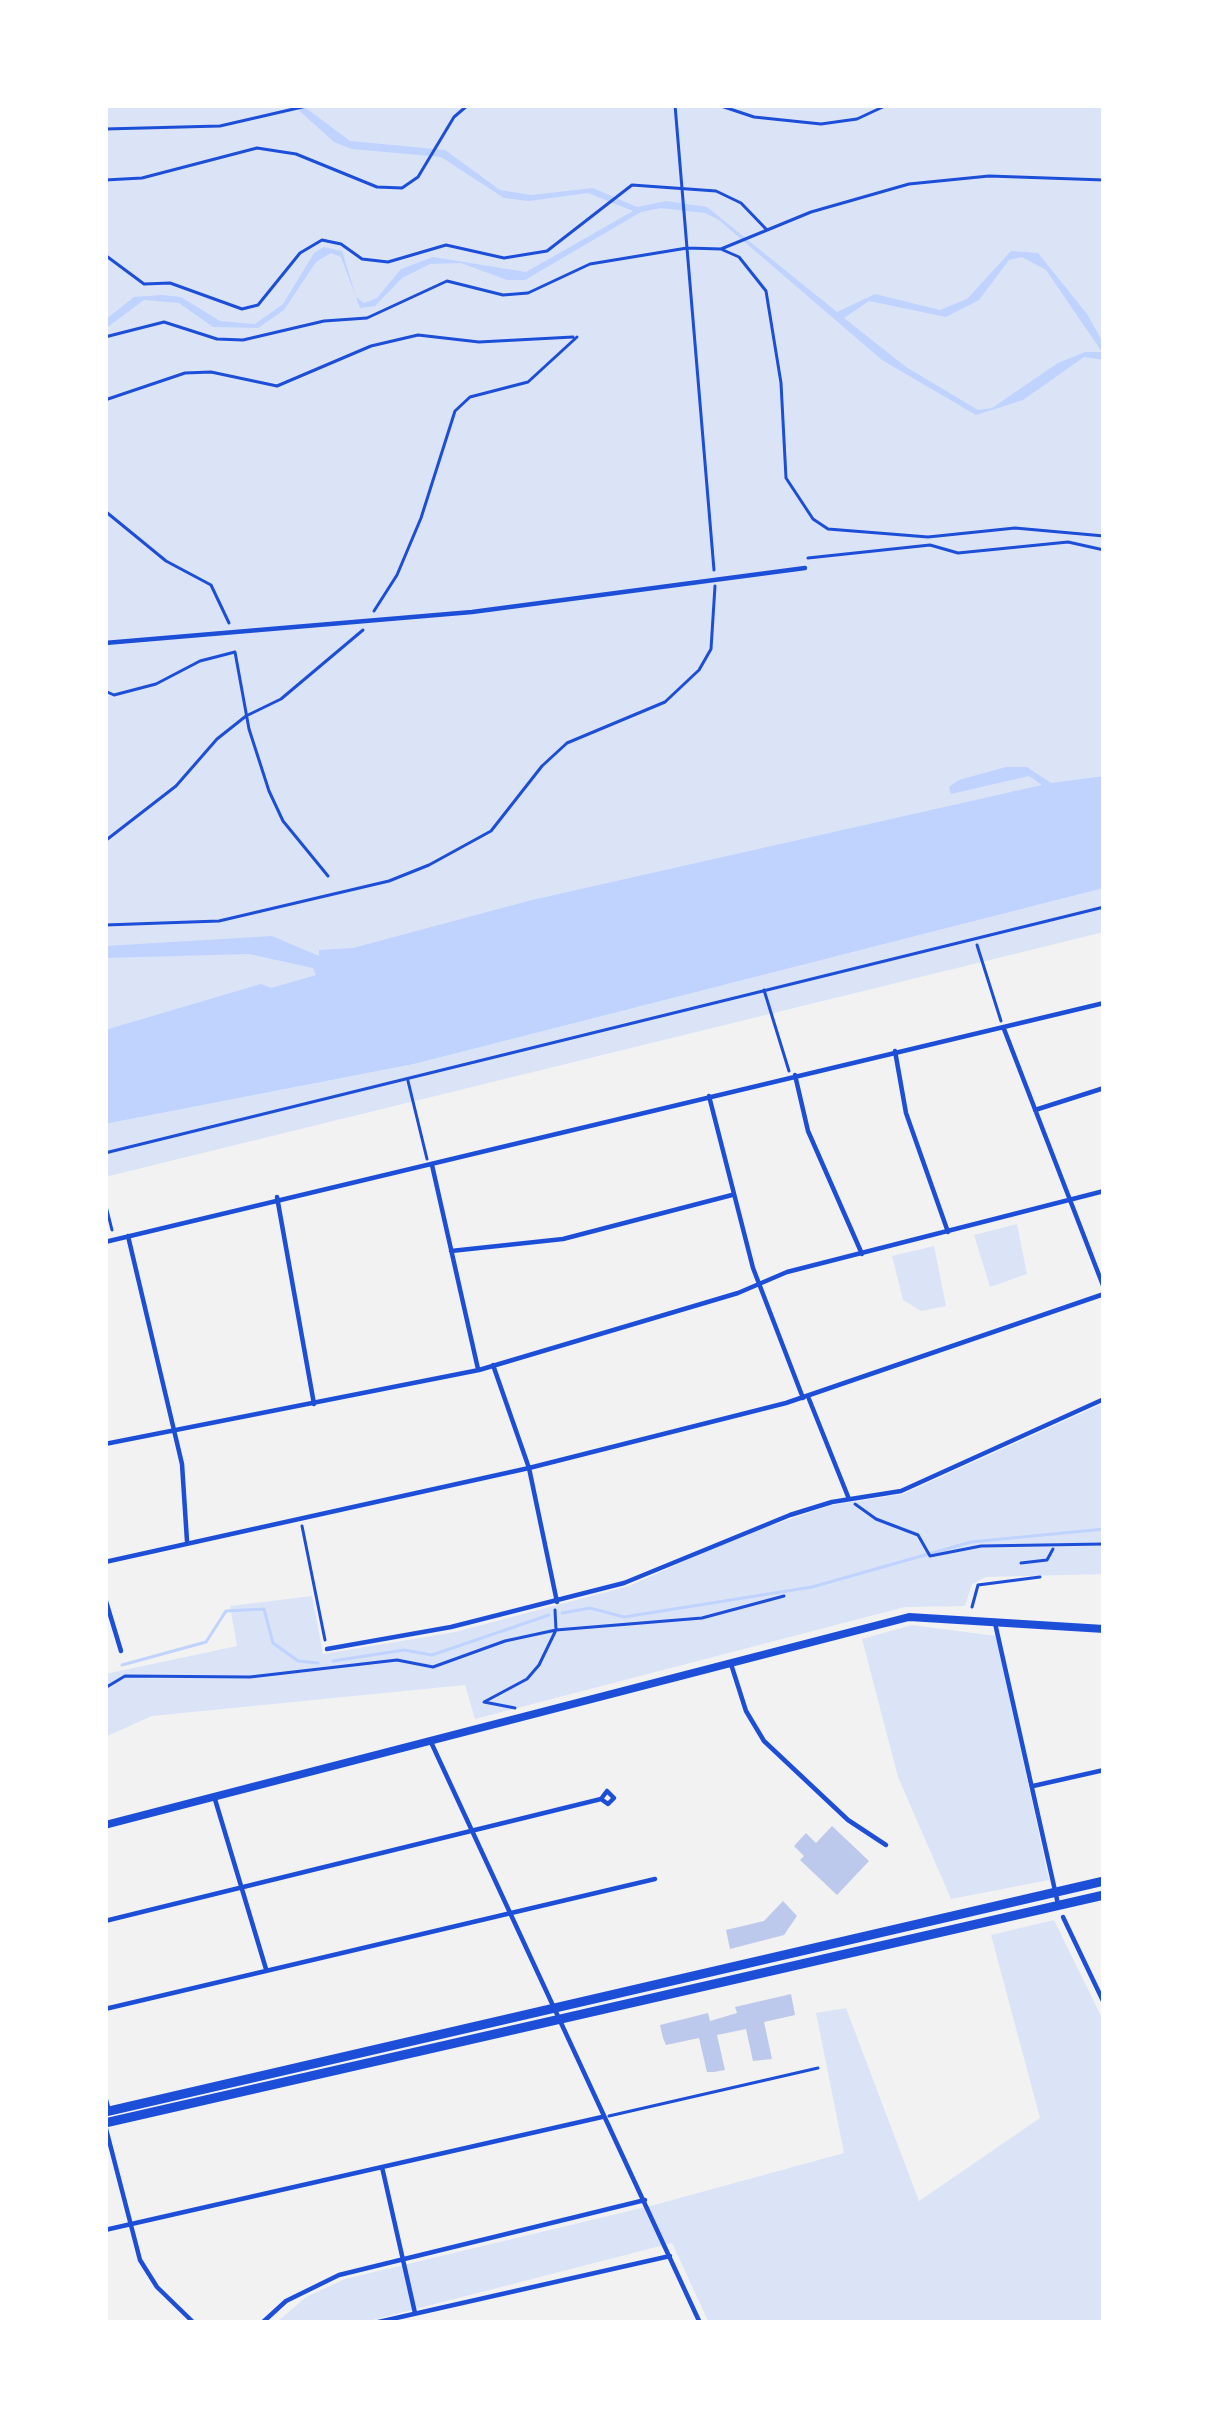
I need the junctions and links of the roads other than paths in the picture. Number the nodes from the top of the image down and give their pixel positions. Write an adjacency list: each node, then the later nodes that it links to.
1 (805, 568): 2 (street)
2 (105, 643)
3 (1104, 1003): 4 (street)
4 (1004, 1028): 5 (street); 9 (street)
5 (895, 1051): 6 (street); 15 (street)
6 (795, 1075): 8 (street); 19 (street)
7 (1104, 1088): 9 (street)
8 (709, 1096): 10 (street); 12 (street)
9 (1033, 1110): 14 (street)
10 (432, 1165): 13 (street); 18 (street)
11 (1104, 1191): 14 (street)
12 (732, 1195): 18 (street); 20 (street)
13 (277, 1197): 16 (street); 26 (street)
14 (1070, 1202): 15 (street); 21 (street)
15 (948, 1232): 19 (street)
16 (128, 1236): 17 (street); 27 (street)
17 (105, 1242)
18 (452, 1251): 23 (street)
19 (862, 1254): 20 (street)
20 (760, 1283): 22 (street); 24 (street)
21 (1104, 1291): 24 (street)
22 (493, 1364): 23 (street); 29 (street)
23 (478, 1370): 26 (street)
24 (805, 1397): 29 (street); 30 (street)
25 (1104, 1400): 30 (street)
26 (314, 1404): 27 (street)
27 (174, 1432): 28 (street); 31 (street)
28 (105, 1444)
29 (529, 1468): 31 (street); 34 (street)
30 (849, 1499): 34 (street)
31 (187, 1541): 32 (street)
32 (105, 1562)
33 (105, 1598): 38 (street)
34 (556, 1602): 37 (street)
35 (995, 1622): 36 (main road); 39 (main road); 42 (street)
36 (1104, 1629)
37 (327, 1649)
38 (121, 1651)
39 (731, 1664): 40 (main road); 47 (street)
40 (430, 1739): 43 (main road); 46 (street)
41 (1104, 1770): 42 (street)
42 (1033, 1786): 51 (street)
43 (214, 1796): 45 (main road); 50 (street)
44 (601, 1798): 46 (street)
45 (105, 1825)
46 (471, 1828): 50 (street); 54 (street)
47 (886, 1845)
48 (655, 1879): 54 (street)
49 (1104, 1881): 51 (main road)
50 (241, 1889): 55 (street); 56 (street)
51 (1055, 1892): 53 (street); 59 (main road)
52 (1104, 1895): 53 (main road)
53 (1061, 1912): 57 (street); 59 (main road)
54 (509, 1913): 56 (street); 59 (street)
55 (105, 1921)
56 (266, 1969): 58 (street)
57 (1104, 2003)
58 (105, 2009)
59 (556, 2014): 61 (street); 62 (main road)
60 (105, 2096): 62 (street)
61 (605, 2116): 63 (street); 64 (street)
62 (106, 2118): 65 (street)
63 (382, 2167): 65 (street); 68 (street)
64 (645, 2200): 67 (street); 68 (street)
65 (128, 2223): 66 (street); 70 (street)
66 (105, 2230)
67 (670, 2256): 69 (street); 73 (street)
68 (404, 2258): 69 (street); 71 (street)
69 (416, 2313): 72 (street)
70 (194, 2323)
71 (262, 2323)
72 (374, 2323)
73 (700, 2323)

